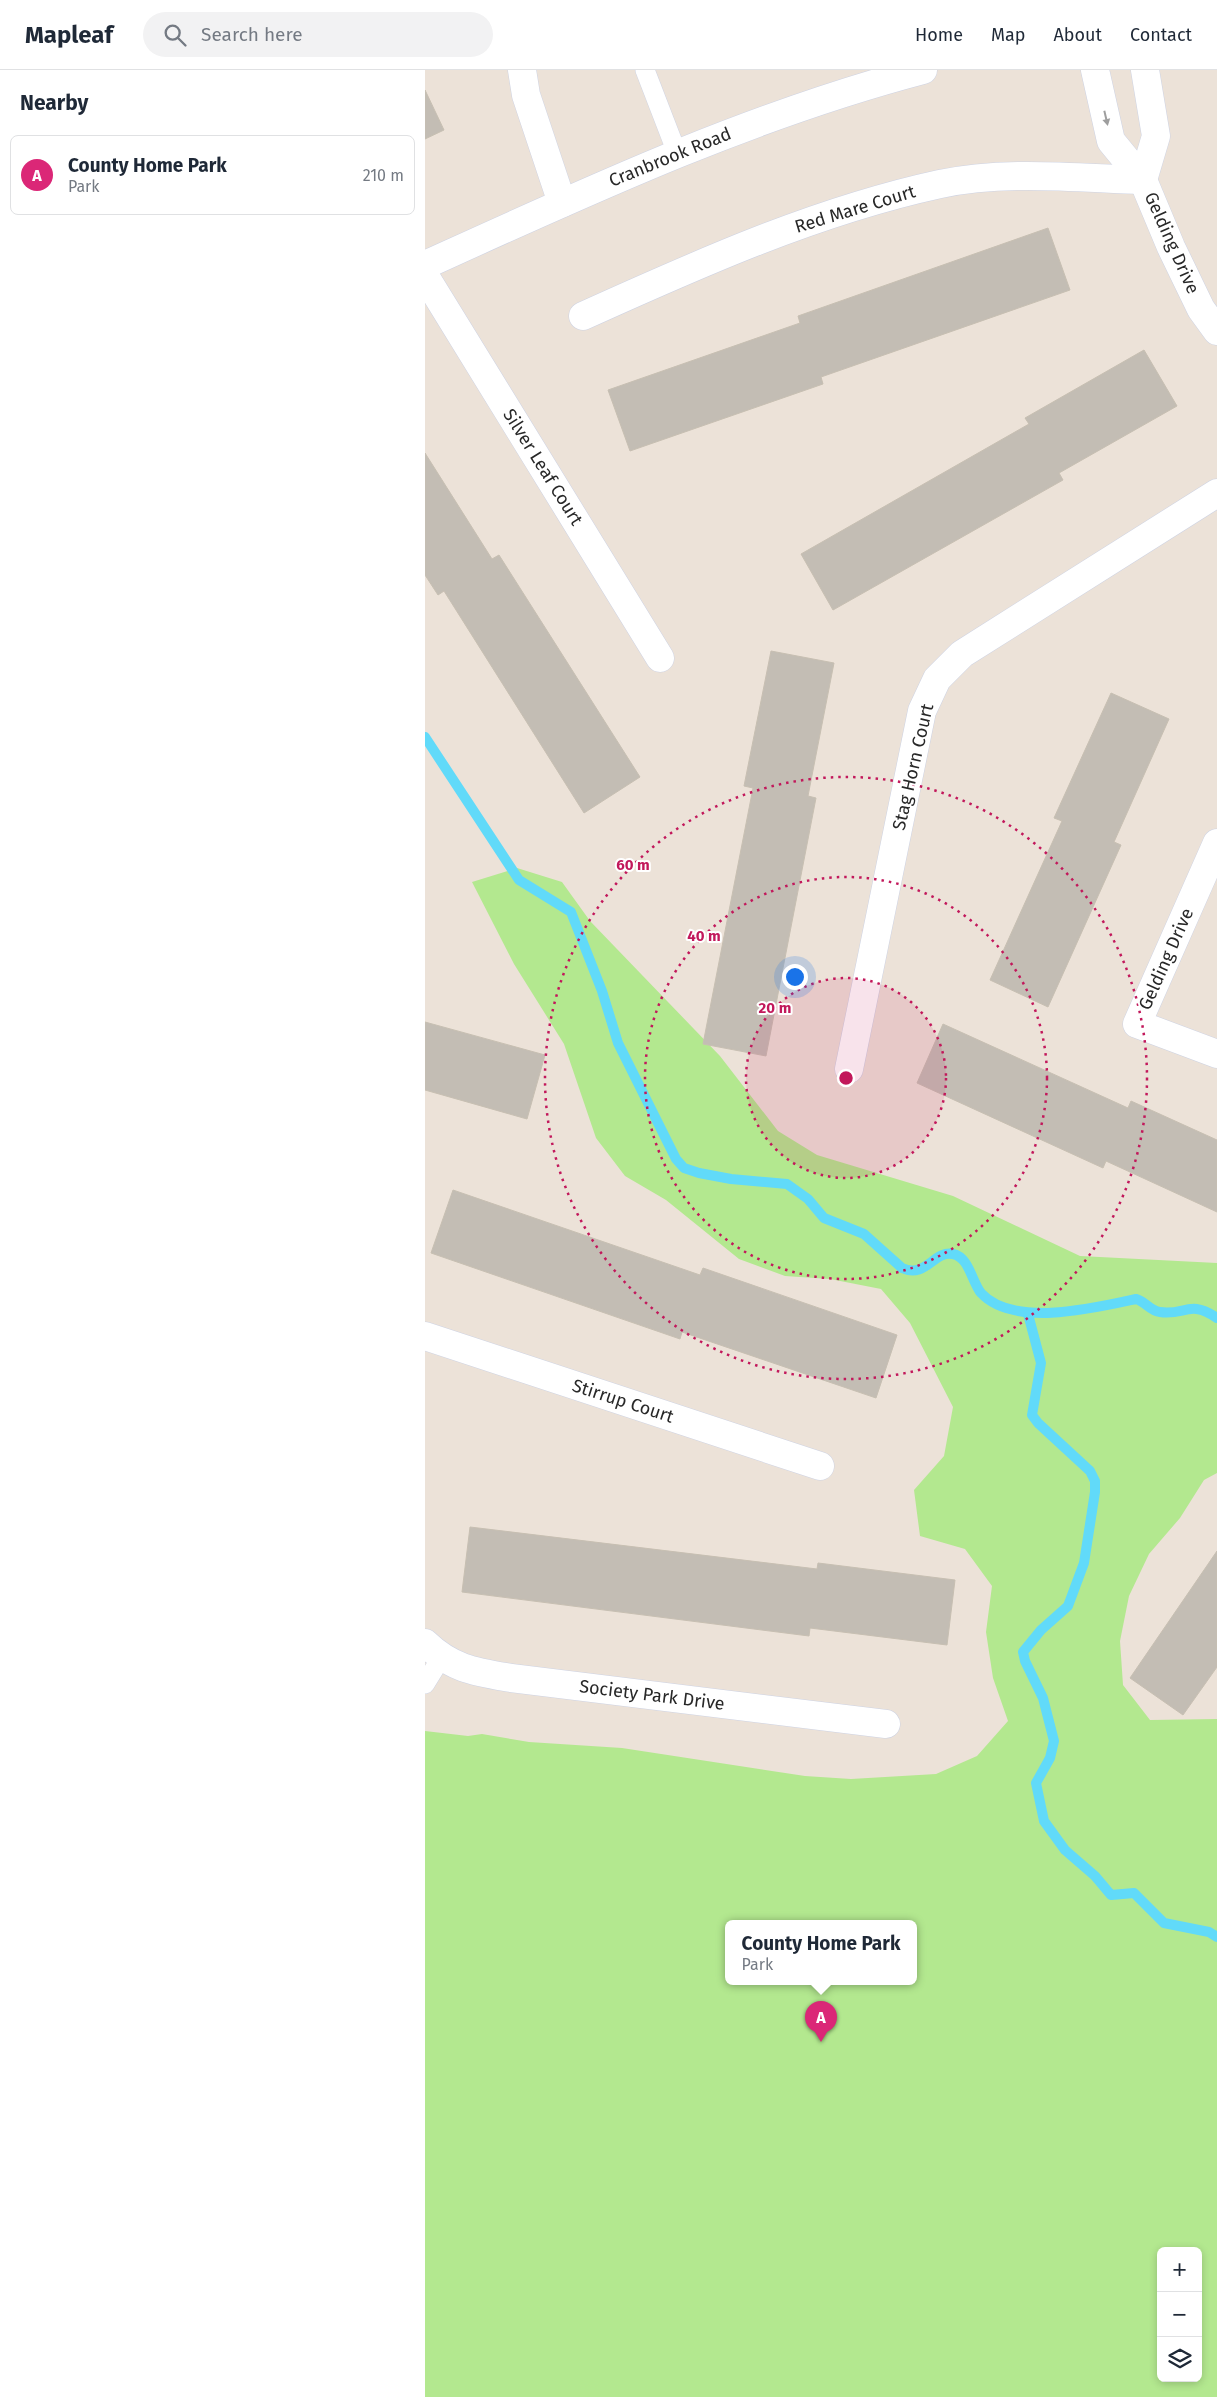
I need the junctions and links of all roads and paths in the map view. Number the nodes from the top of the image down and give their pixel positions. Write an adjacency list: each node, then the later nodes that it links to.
1 (522, 70): 8 (street)
2 (645, 70): 6 (lane)
3 (923, 70): 6 (street, Cranbrook Road)
4 (1095, 70): 7 (street, Gelding Drive, one-way to 7)
5 (1145, 70): 7 (street, Gelding Drive)
6 (677, 153): 8 (street, Cranbrook Road)
7 (1143, 180): 11 (street, Red Mare Court); 12 (street, Gelding Drive)
8 (562, 203): 9 (street, Cranbrook Road)
9 (425, 265)
10 (425, 276): 14 (street, Silver Leaf Court)
11 (583, 316)
12 (1217, 331)
13 (1217, 493): 17 (street, Stag Horn Court)
14 (660, 658)
15 (1217, 843): 16 (street, Gelding Drive)
16 (1217, 1054)
17 (849, 1069)
18 (425, 1336): 19 (street, Stirrup Court)
19 (820, 1466)
20 (433, 1650): 21 (lane); 22 (street, Society Park Drive)
21 (425, 1684)
22 (887, 1724)

